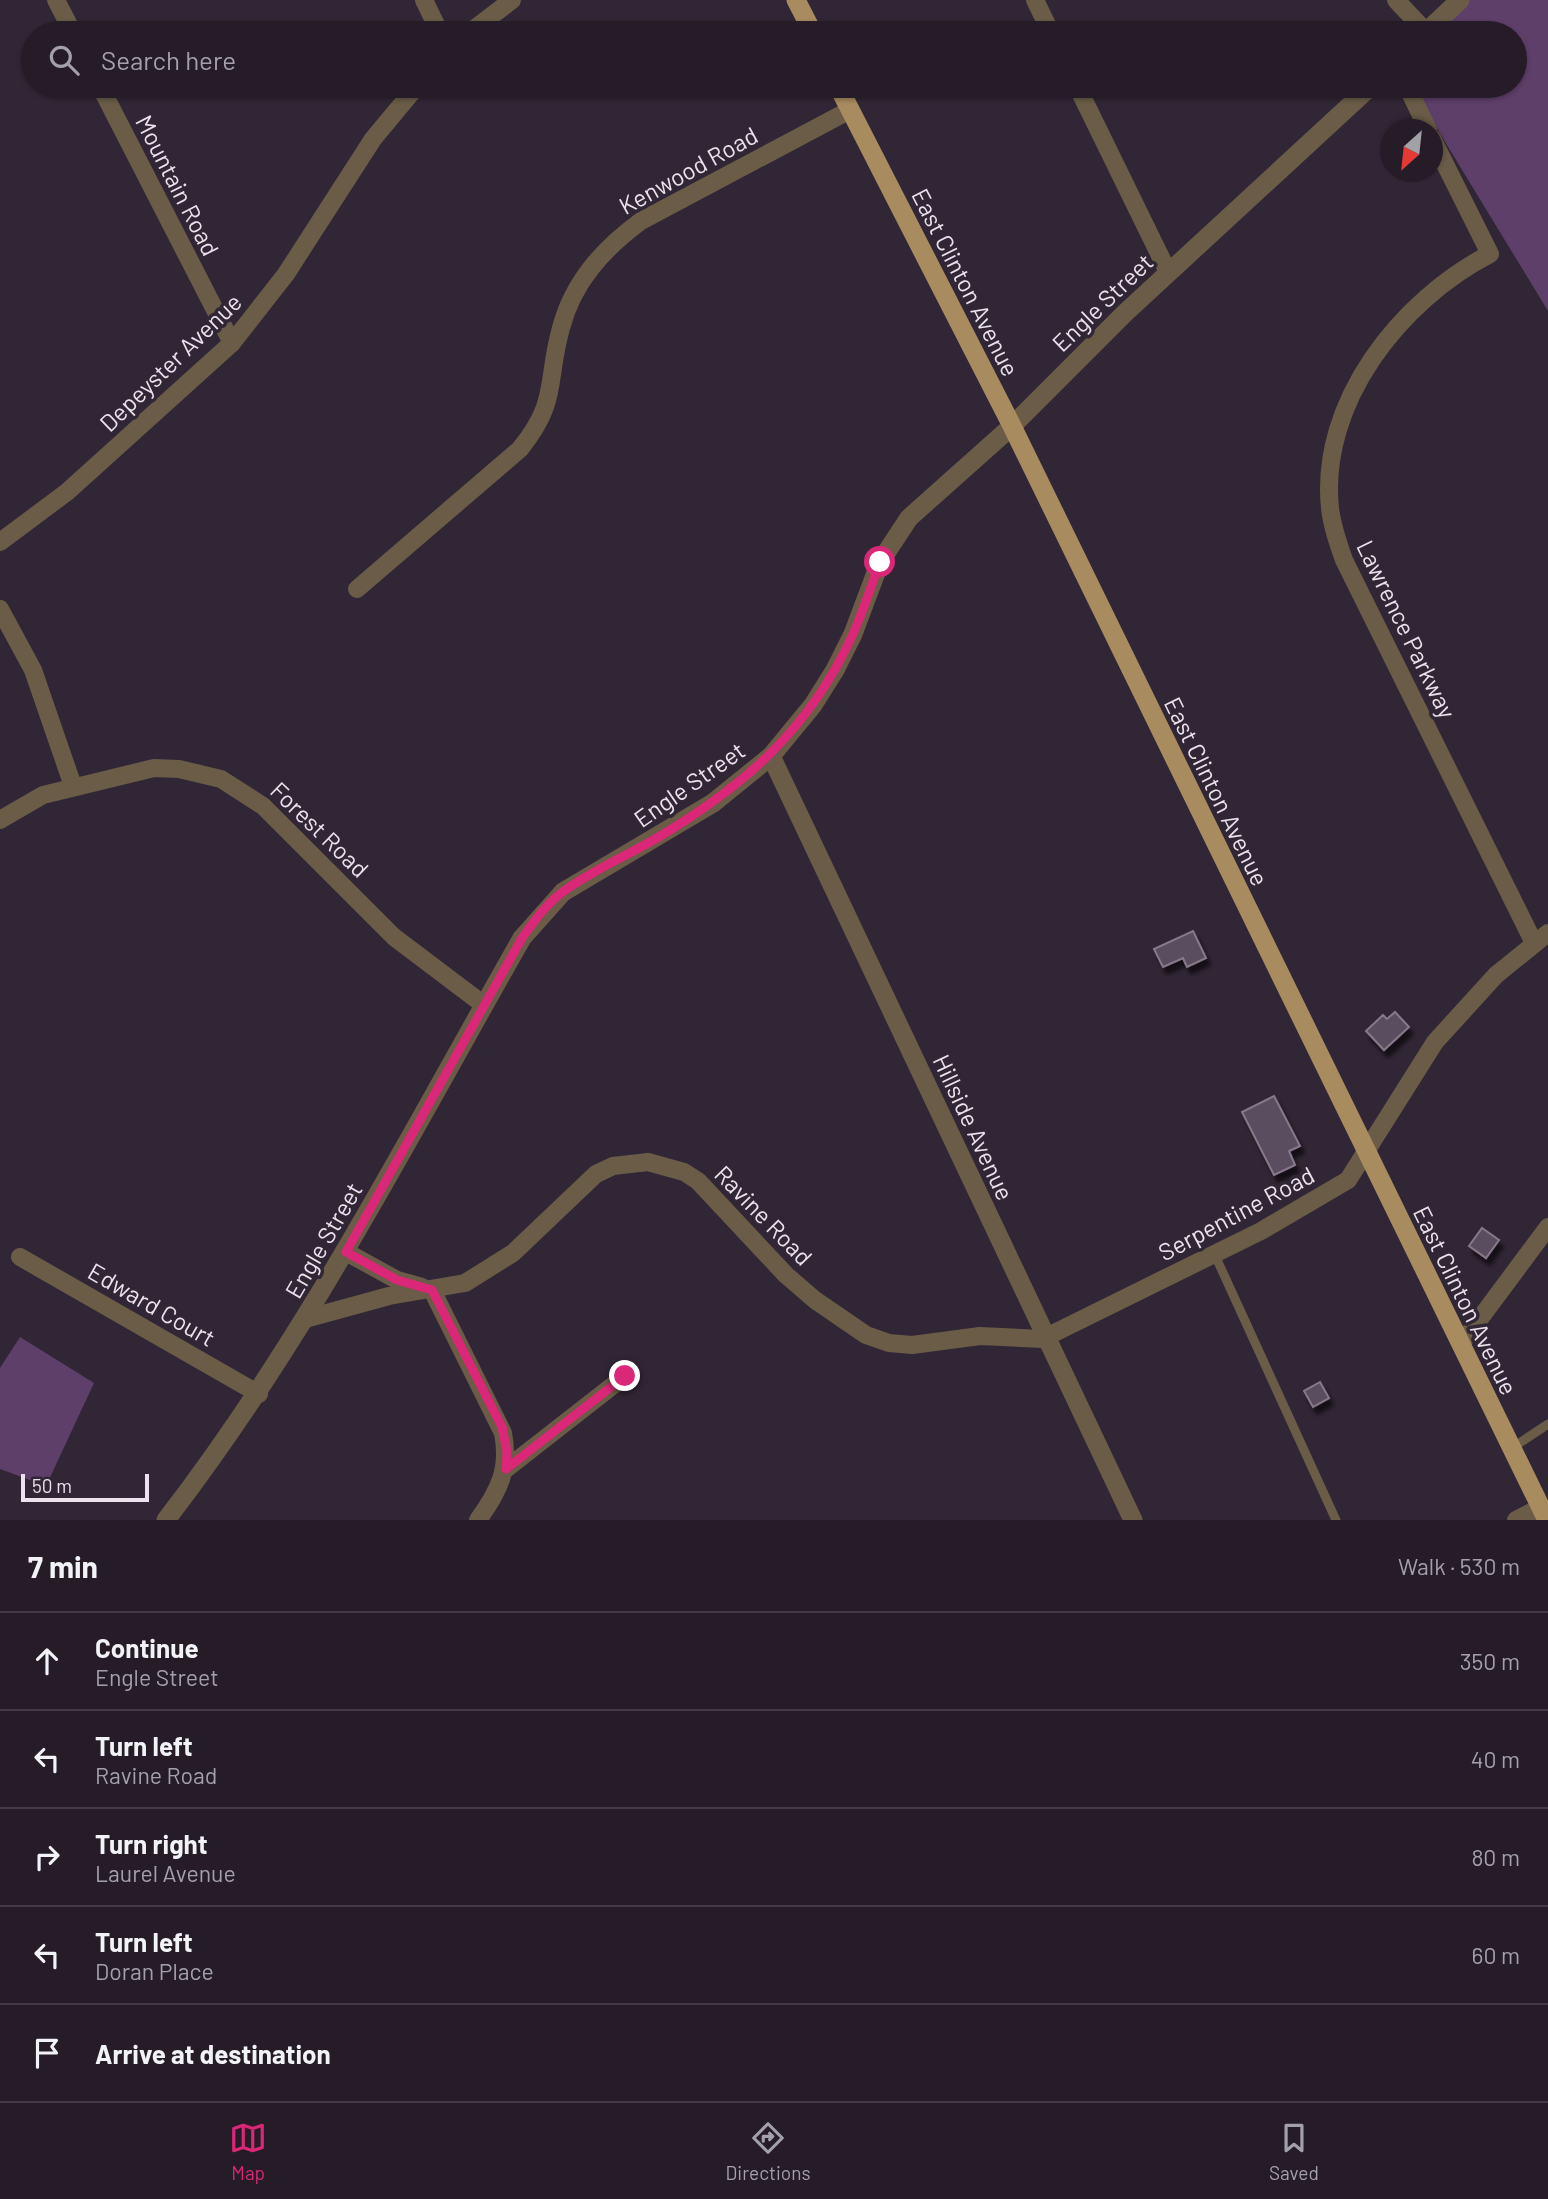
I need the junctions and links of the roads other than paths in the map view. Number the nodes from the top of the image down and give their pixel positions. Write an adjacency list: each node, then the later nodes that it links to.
1 (56, 0): 8 (street)
2 (424, 0): 9 (street)
3 (512, 0): 10 (street)
4 (796, 0): 11 (main road)
5 (1035, 0): 12 (street)
6 (1396, 0): 13 (street)
7 (1460, 0): 14 (street)
8 (67, 21)
9 (434, 21)
10 (485, 21)
11 (807, 21)
12 (1045, 21)
13 (1415, 21)
14 (1438, 21)
15 (106, 98): 25 (street, Mountain Road)
16 (407, 98): 25 (street, Depeyster Avenue)
17 (844, 98): 21 (main road, East Clinton Avenue)
18 (1083, 98): 24 (street)
19 (1358, 98): 24 (street, Engle Street)
20 (1413, 98): 22 (street)
21 (850, 110): 26 (main road, East Clinton Avenue); 28 (street, Kenwood Road)
22 (1423, 119)
23 (1443, 158): 33 (street, Lawrence Parkway)
24 (1168, 272): 26 (street, Engle Street)
25 (232, 343): 27 (street, Depeyster Avenue)
26 (1012, 426): 30 (street, Engle Street); 35 (main road, East Clinton Avenue)
27 (0, 542)
28 (357, 589)
29 (0, 609): 31 (street)
30 (771, 756): 34 (street, Engle Street); 42 (street, Hillside Avenue)
31 (73, 786): 32 (street, Forest Road); 34 (street, Forest Road)
32 (0, 820)
33 (1541, 938): 35 (street, Serpentine Road)
34 (484, 1005): 37 (street, Engle Street)
35 (1365, 1151): 38 (street, Serpentine Road); 43 (main road, East Clinton Avenue)
36 (1548, 1227): 43 (street)
37 (346, 1252): 40 (street, Ravine Road); 41 (street, Engle Street)
38 (1214, 1253): 42 (street, Serpentine Road); 53 (lane)
39 (20, 1257): 45 (street, Edward Court)
40 (432, 1290): 41 (street, Ravine Road); 42 (street, Ravine Road); 48 (street)
41 (305, 1320): 45 (street, Engle Street)
42 (1047, 1337): 52 (street, Hillside Avenue)
43 (1461, 1344): 47 (main road, East Clinton Avenue)
44 (625, 1376): 48 (street)
45 (259, 1394): 50 (street, Engle Street)
46 (1548, 1424): 47 (lane)
47 (1512, 1448): 49 (main road, East Clinton Avenue)
48 (506, 1469): 51 (street)
49 (1544, 1514): 54 (street)
50 (166, 1520)
51 (478, 1520)
52 (1133, 1520)
53 (1336, 1520)
54 (1516, 1520)

